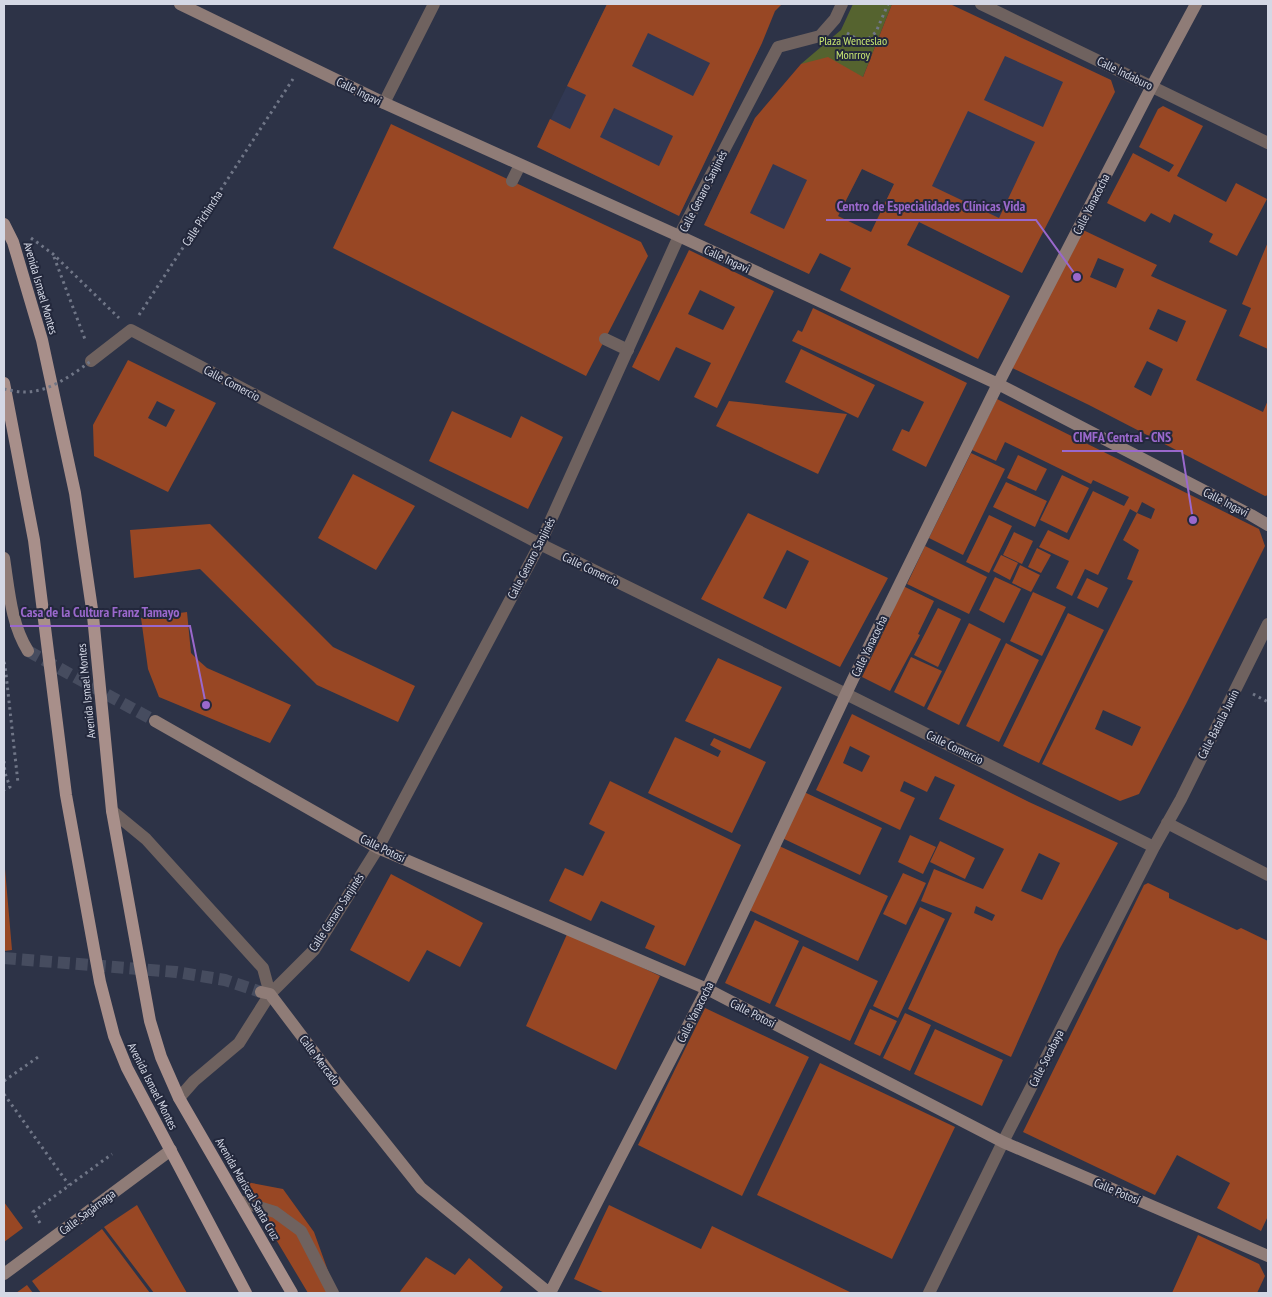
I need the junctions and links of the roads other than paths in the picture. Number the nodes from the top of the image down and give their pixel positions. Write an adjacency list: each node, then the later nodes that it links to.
1 (180, 4): 7 (street, Calle Ingavi)
2 (434, 4): 7 (street)
3 (842, 4): 12 (street, Calle Genaro Sanjinés)
4 (981, 4): 6 (street, Calle Indaburo)
5 (1196, 4): 6 (street, Calle Yanacocha)
6 (1152, 86): 8 (street, Calle Indaburo); 17 (street, Calle Yanacocha)
7 (384, 103): 9 (street, Calle Ingavi)
8 (1268, 143)
9 (520, 165): 10 (street); 12 (street, Calle Ingavi)
10 (512, 181)
11 (4, 224): 25 (main road, Avenida Ismael Montes)
12 (679, 236): 14 (street, Calle Genaro Sanjinés); 17 (street, Calle Ingavi)
13 (605, 340): 14 (street)
14 (628, 350): 19 (street, Calle Genaro Sanjinés)
15 (94, 359): 19 (street, Calle Comercio)
16 (4, 383): 34 (main road, Avenida Ismael Montes)
17 (998, 384): 18 (street, Calle Ingavi); 23 (street, Calle Yanacocha)
18 (1268, 525)
19 (540, 544): 23 (street, Calle Comercio); 28 (street, Calle Genaro Sanjinés)
20 (4, 558): 22 (street)
21 (1268, 624): 26 (street, Calle Batalla Junín)
22 (28, 651)
23 (846, 694): 27 (street, Calle Comercio); 30 (street, Calle Yanacocha)
24 (155, 721): 28 (street, Calle Potosí)
25 (112, 811): 31 (street, Calle Mercado); 32 (main road, Avenida Ismael Montes)
26 (1167, 823): 27 (street, Calle Socabaya); 29 (street)
27 (1154, 847): 33 (street, Calle Socabaya)
28 (378, 848): 30 (street, Calle Potosí); 31 (street, Calle Genaro Sanjinés)
29 (1268, 875)
30 (707, 989): 33 (street, Calle Potosí); 41 (street, Calle Yanacocha)
31 (266, 993): 32 (street, Calle Genaro Sanjinés); 41 (street, Calle Mercado)
32 (179, 1098): 35 (main road, Avenida Mariscal Santa Cruz)
33 (1003, 1142): 36 (street, Calle Potosí); 42 (street, Calle Socabaya)
34 (171, 1150): 37 (street, Calle Sagárnaga); 38 (main road)
35 (239, 1201): 39 (main road, Avenida Mariscal Santa Cruz); 40 (street)
36 (1268, 1256)
37 (4, 1274)
38 (246, 1293)
39 (292, 1293)
40 (333, 1293)
41 (550, 1293)
42 (929, 1293)

